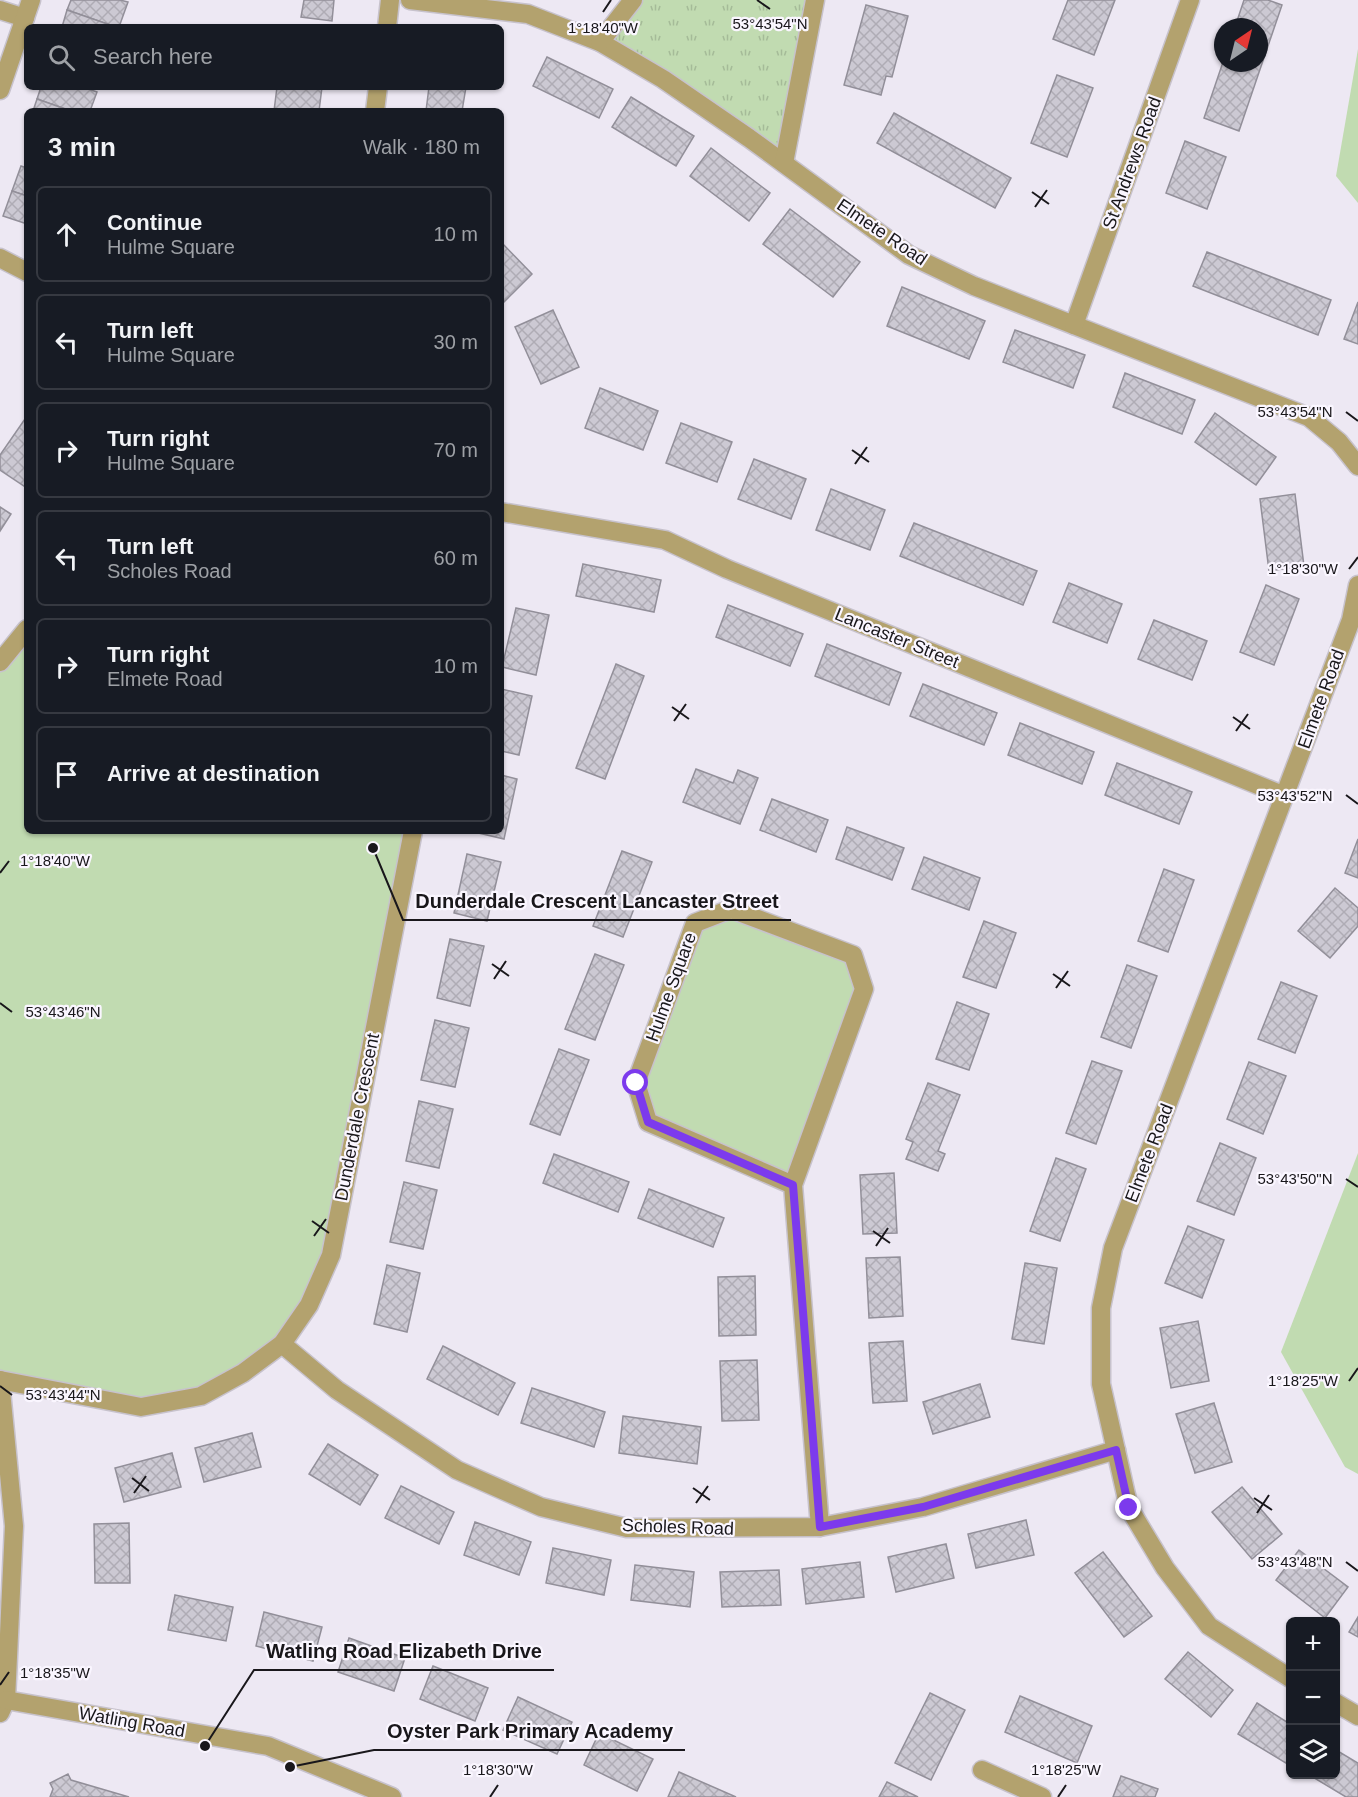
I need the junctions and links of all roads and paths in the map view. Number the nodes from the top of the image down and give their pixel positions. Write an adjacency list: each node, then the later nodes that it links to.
1 (31, 0): 8 (street)
2 (390, 0): 9 (street)
3 (410, 0): 10 (street, Elmete Road)
4 (633, 0): 10 (street)
5 (815, 0): 14 (street)
6 (1190, 0): 17 (street, St Andrews Road)
7 (0, 10): 8 (street)
8 (25, 18): 11 (street)
9 (387, 24)
10 (600, 42): 14 (street, Elmete Road)
11 (0, 90)
12 (378, 90): 13 (street)
13 (375, 108)
14 (784, 163): 17 (street, Elmete Road)
15 (0, 258): 16 (street)
16 (24, 270)
17 (1074, 326): 18 (street, Elmete Road)
18 (1358, 466)
19 (504, 513): 23 (street, Lancaster Street)
20 (1358, 585): 23 (street, Elmete Road)
21 (24, 633): 22 (street)
22 (0, 662)
23 (1285, 796): 28 (street, Elmete Road)
24 (412, 834): 26 (street, Dunderdale Crescent)
25 (793, 1185): 25 (street, Hulme Square); 29 (street, Hulme Square)
26 (282, 1344): 27 (street, Dunderdale Crescent); 29 (street, Scholes Road)
27 (0, 1380): 31 (street)
28 (1116, 1450): 29 (street, Scholes Road); 30 (street, Elmete Road)
29 (820, 1527)
30 (1286, 1675)
31 (3, 1706): 36 (street, Watling Road)
32 (1340, 1706): 33 (street)
33 (1358, 1716)
34 (982, 1770): 35 (street)
35 (1031, 1795)
36 (392, 1797)

